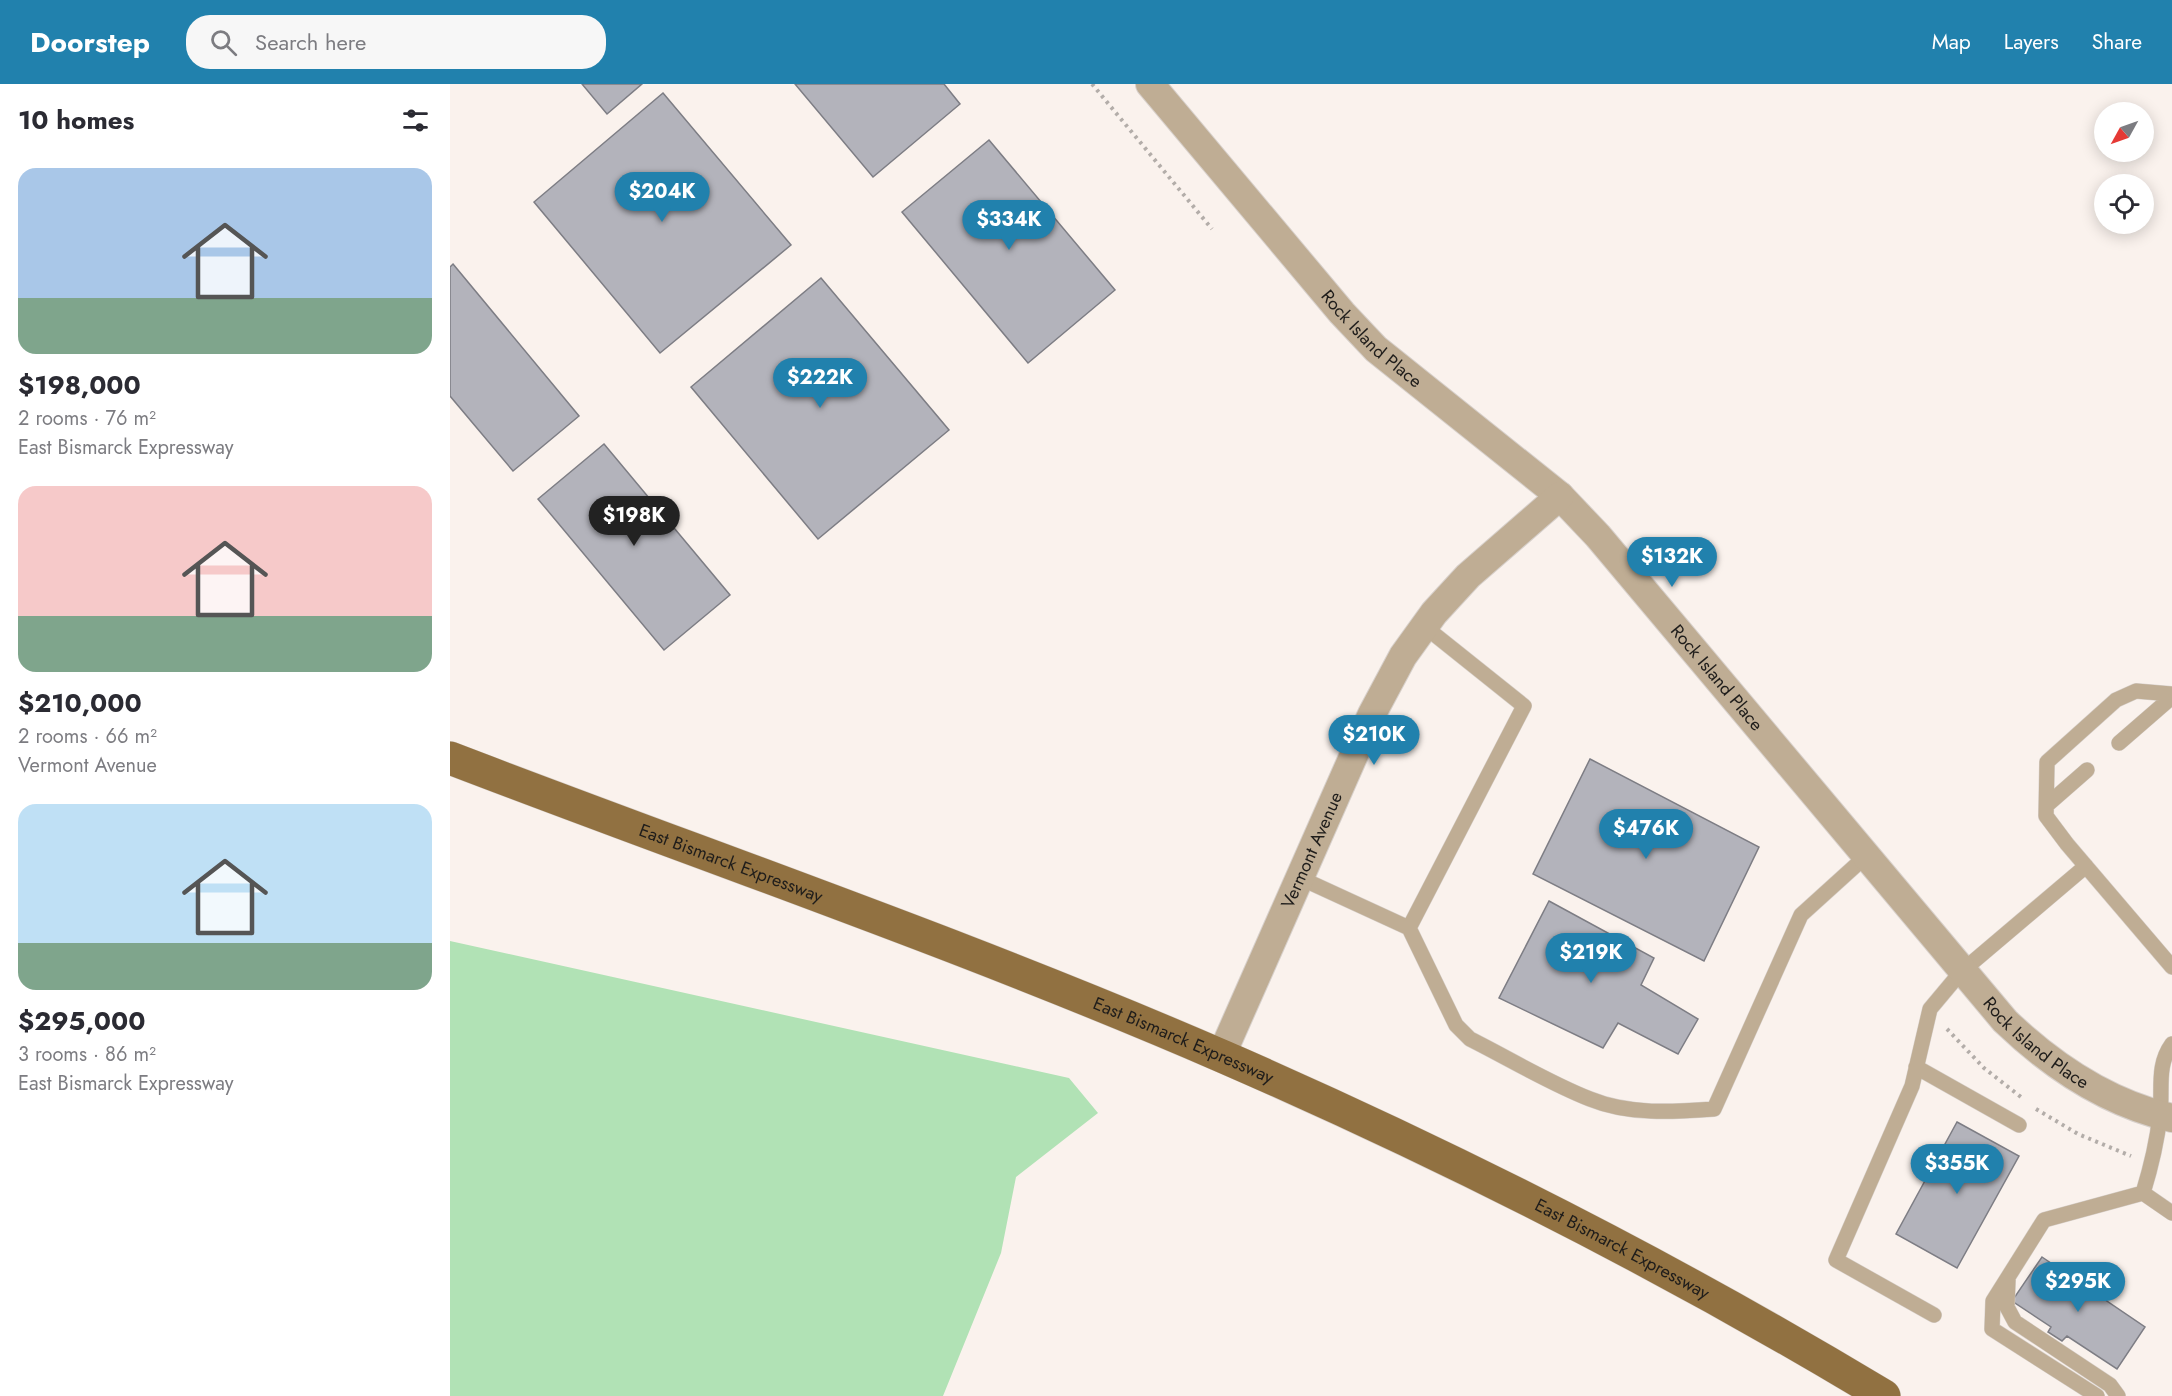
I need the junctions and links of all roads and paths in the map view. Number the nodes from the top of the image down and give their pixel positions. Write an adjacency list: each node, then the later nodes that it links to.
1 (1092, 84): 3 (path)
2 (1150, 84): 4 (street, Rock Island Place)
3 (1212, 229)
4 (1560, 496): 5 (street, Vermont Avenue); 11 (street, Rock Island Place)
5 (1424, 626): 13 (street, Vermont Avenue); 14 (lane)
6 (2172, 695): 7 (lane); 10 (lane)
7 (2118, 743)
8 (450, 758): 19 (main road, East Bismarck Expressway)
9 (2087, 770): 10 (lane)
10 (2047, 804): 12 (lane)
11 (1865, 857): 14 (lane); 16 (street, Rock Island Place)
12 (2086, 866): 15 (lane); 16 (lane)
13 (1298, 877): 14 (lane); 19 (street, Vermont Avenue)
14 (1409, 928)
15 (2172, 967)
16 (1961, 972): 17 (lane); 21 (street, Rock Island Place)
17 (1930, 1009): 20 (lane); 23 (path)
18 (2172, 1044): 21 (lane)
19 (1221, 1056): 28 (main road, East Bismarck Expressway)
20 (1916, 1067): 22 (lane); 27 (lane)
21 (2166, 1116): 23 (lane)
22 (2019, 1125)
23 (2153, 1164): 24 (lane)
24 (2143, 1193): 25 (lane); 26 (lane)
25 (2172, 1213)
26 (2008, 1276): 29 (lane); 30 (lane)
27 (1934, 1316)
28 (1884, 1396)
29 (2097, 1396)
30 (2118, 1396)

